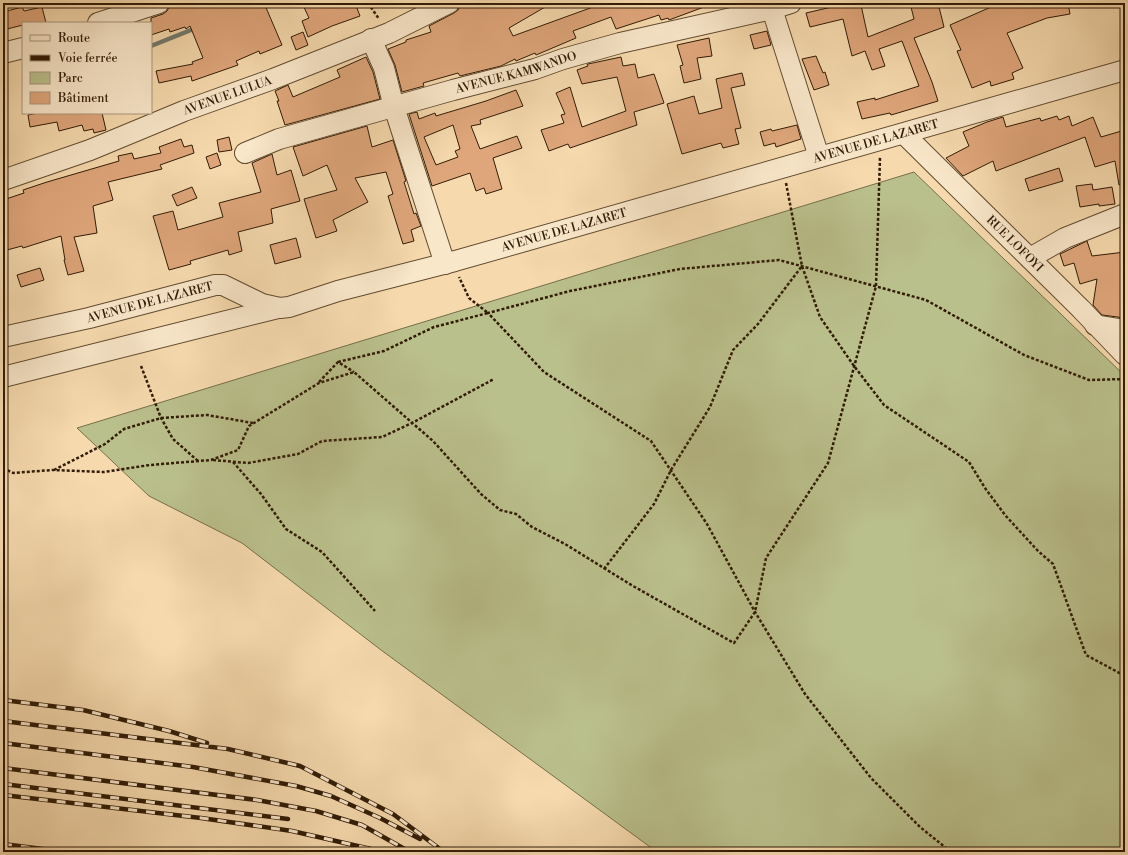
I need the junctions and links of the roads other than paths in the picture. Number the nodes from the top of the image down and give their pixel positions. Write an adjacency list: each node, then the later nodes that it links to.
1 (159, 3): 4 (street)
2 (449, 3): 5 (street, AVENUE LULUA)
3 (782, 6): 9 (street, AVENUE KAMWANDO); 12 (street)
4 (101, 22)
5 (371, 39): 9 (street); 13 (street, AVENUE LULUA)
6 (22, 48): 7 (street)
7 (3, 53)
8 (1125, 70): 10 (street, AVENUE DE LAZARET)
9 (394, 107): 11 (street, AVENUE KAMWANDO); 16 (street)
10 (904, 134): 12 (street, AVENUE DE LAZARET); 15 (street, RUE LOFOYI)
11 (245, 153)
12 (819, 157): 16 (street, AVENUE DE LAZARET)
13 (3, 180)
14 (1125, 214): 15 (street)
15 (1030, 258): 18 (street, RUE LOFOYI)
16 (450, 263): 17 (street, AVENUE DE LAZARET)
17 (280, 308): 20 (street, AVENUE DE LAZARET); 22 (street)
18 (1095, 325): 19 (street); 21 (street, RUE LOFOYI)
19 (1125, 330)
20 (3, 337)
21 (1125, 355)
22 (3, 377)

